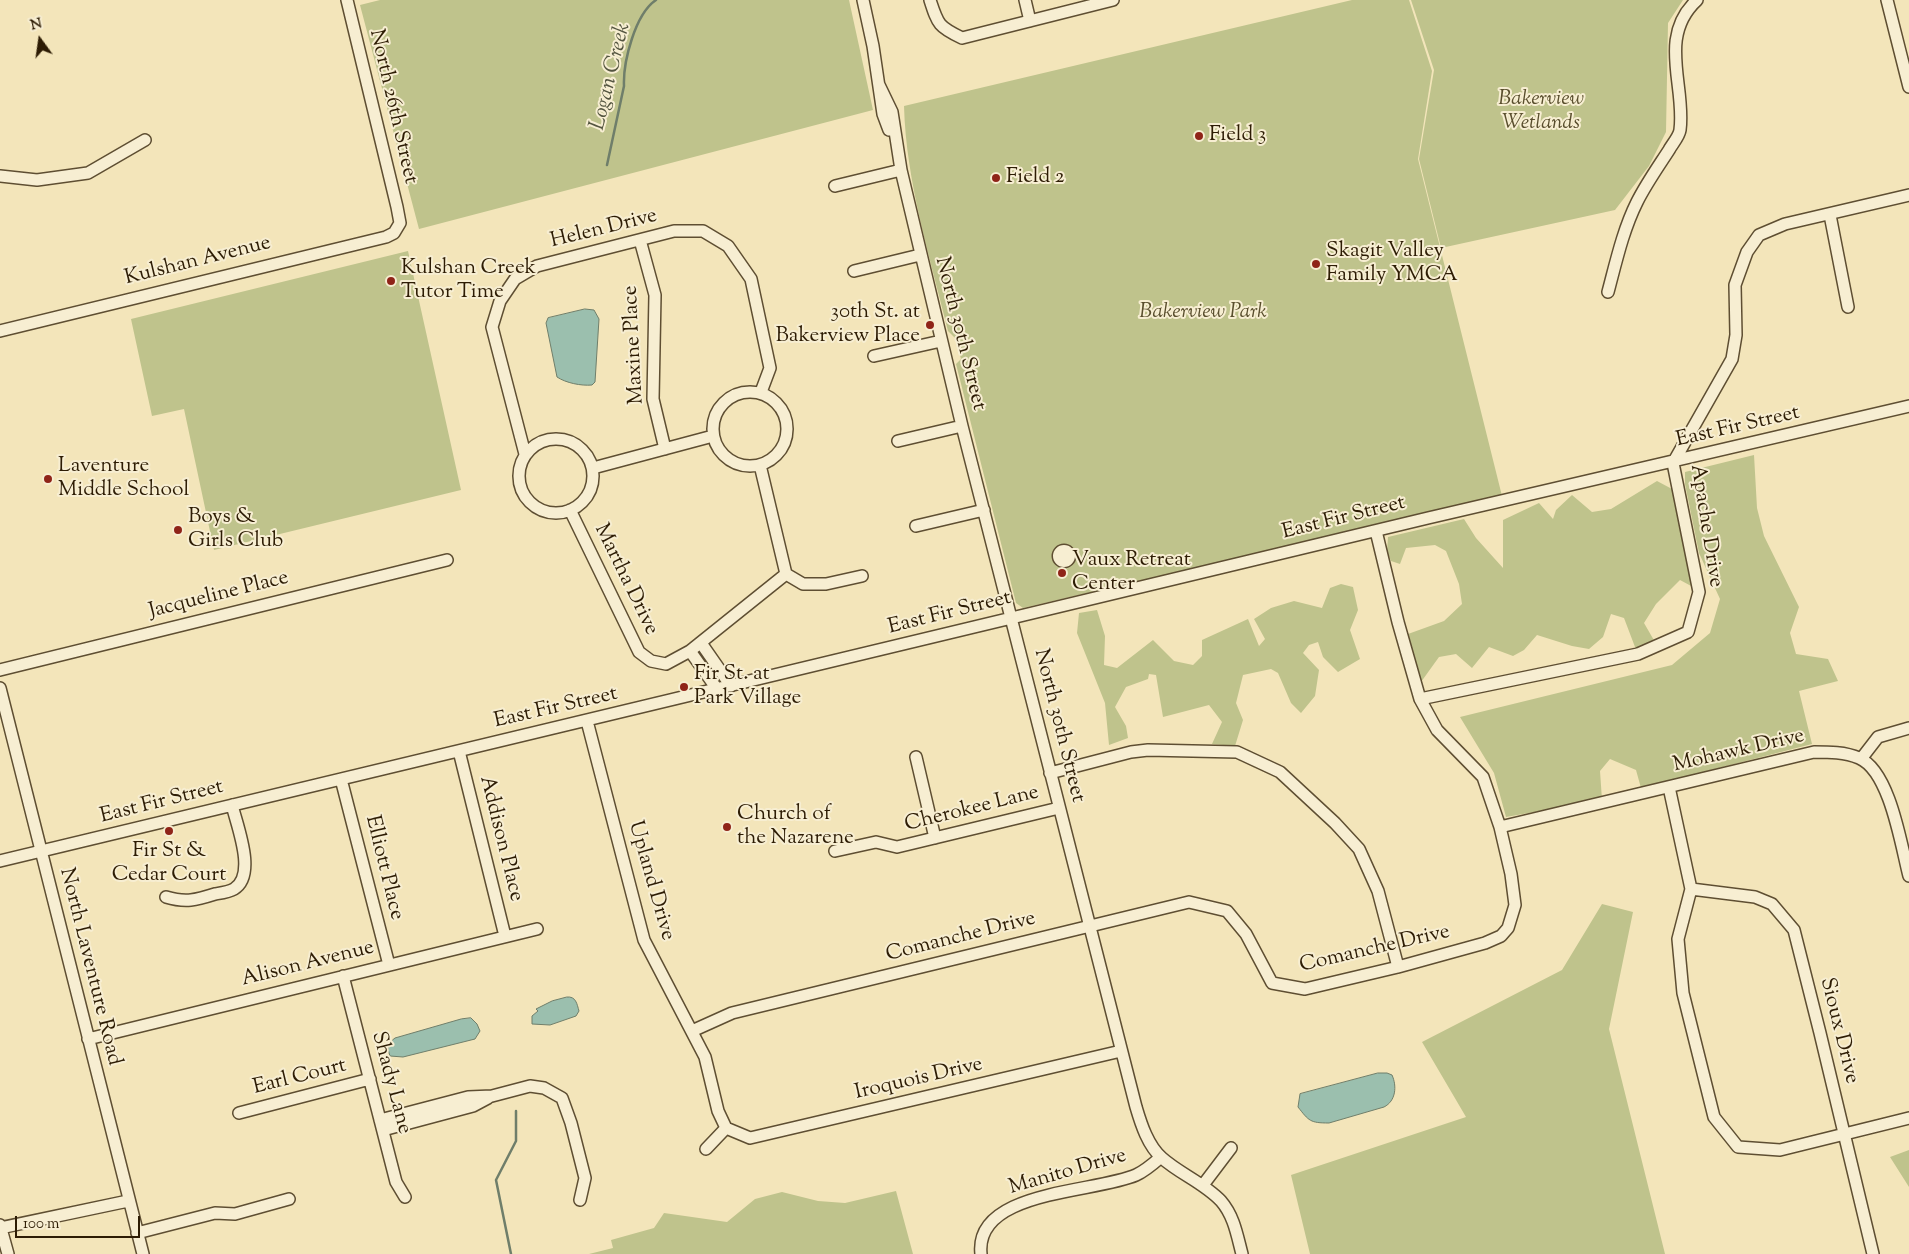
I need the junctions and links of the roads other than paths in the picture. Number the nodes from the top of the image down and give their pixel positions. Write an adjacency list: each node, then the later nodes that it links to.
1 (347, 0): 16 (street, North 26th Street)
2 (862, 0): 11 (street, North 30th Street)
3 (930, 0): 8 (street)
4 (1025, 0): 8 (street)
5 (1113, 0): 8 (street)
6 (1697, 0): 20 (street)
7 (1887, 0): 9 (street)
8 (1030, 21)
9 (1909, 87)
10 (146, 140): 12 (street)
11 (901, 170): 13 (street); 18 (street, North 30th Street)
12 (0, 176)
13 (835, 186)
14 (1909, 195): 15 (street, Apache Drive)
15 (1830, 215): 21 (street); 32 (street, Apache Drive)
16 (400, 223): 22 (street, Kulshan Avenue)
17 (640, 240): 25 (street, Helen Drive); 30 (street, Maxine Place); 31 (street, Helen Drive)
18 (920, 255): 19 (street); 23 (street, North 30th Street)
19 (854, 271)
20 (1608, 292)
21 (1848, 306)
22 (0, 330)
23 (941, 341): 24 (street); 27 (street, North 30th Street)
24 (874, 356)
25 (761, 392): 28 (street); 33 (street)
26 (1909, 406): 32 (street, East Fir Street)
27 (962, 426): 29 (street); 36 (street, North 30th Street)
28 (713, 436): 30 (street); 33 (street)
29 (898, 441)
30 (665, 449): 34 (street)
31 (525, 454): 34 (street); 35 (street)
32 (1673, 463): 38 (street, East Fir Street); 49 (street, Apache Drive)
33 (760, 465): 40 (street)
34 (593, 468): 35 (street)
35 (570, 510): 44 (street, Martha Drive)
36 (984, 510): 37 (street); 42 (street, North 30th Street)
37 (916, 526)
38 (1376, 531): 42 (street, East Fir Street); 49 (street, Comanche Drive)
39 (447, 560): 45 (street, Jacqueline Place)
40 (786, 574): 41 (street); 43 (street)
41 (862, 576)
42 (1011, 619): 46 (street, East Fir Street); 55 (street, North 30th Street)
43 (701, 643): 44 (street); 46 (street)
44 (690, 652): 48 (street)
45 (0, 670)
46 (731, 686): 48 (street, East Fir Street)
47 (0, 688): 63 (street, North Laventure Road)
48 (716, 689): 50 (street, East Fir Street)
49 (1420, 699): 60 (street, Comanche Drive)
50 (587, 721): 52 (street, East Fir Street); 74 (street, Upland Drive)
51 (1909, 728): 54 (street)
52 (458, 751): 56 (street, East Fir Street); 70 (street, Addison Place)
53 (916, 757): 61 (street)
54 (1861, 758): 57 (street, Mohawk Drive); 65 (street)
55 (1050, 773): 59 (street, North 30th Street); 72 (street, Cherokee Lane)
56 (341, 779): 58 (street, East Fir Street); 71 (street, Elliott Place)
57 (1669, 787): 60 (street, Mohawk Drive); 66 (street)
58 (232, 805): 63 (street, East Fir Street); 67 (street)
59 (1059, 808): 61 (street, Cherokee Lane); 68 (street, North 30th Street)
60 (1500, 827): 72 (street, Comanche Drive)
61 (935, 838): 62 (street, Cherokee Lane)
62 (835, 851)
63 (41, 852): 64 (street, East Fir Street); 75 (street, North Laventure Road)
64 (0, 861)
65 (1909, 876)
66 (1691, 889): 82 (street, Sioux Drive); 82 (street)
67 (166, 897)
68 (1090, 927): 72 (street, Comanche Drive); 74 (street, Comanche Drive); 76 (street, North 30th Street)
69 (537, 928): 70 (street, Alison Avenue)
70 (505, 936): 71 (street, Alison Avenue)
71 (388, 965): 73 (street, Alison Avenue)
72 (1398, 967)
73 (343, 976): 75 (street, Alison Avenue); 77 (street, Shady Lane)
74 (692, 1031): 81 (street, Upland Drive)
75 (88, 1039): 90 (street, North Laventure Road)
76 (1121, 1051): 81 (street, Iroquois Drive); 85 (street, North 30th Street)
77 (370, 1079): 78 (street, Earl Court); 80 (street, Shady Lane)
78 (239, 1112)
79 (1909, 1118): 82 (street)
80 (381, 1125): 87 (street, Shady Lane); 89 (street)
81 (726, 1128): 84 (street)
82 (1844, 1134): 97 (street, Sioux Drive)
83 (1230, 1148): 86 (street)
84 (706, 1149)
85 (1161, 1158): 86 (street, North 30th Street); 95 (street, Manito Drive)
86 (1202, 1185): 96 (street, North 30th Street)
87 (405, 1197)
88 (289, 1199): 92 (street)
89 (580, 1200)
90 (128, 1201): 91 (street); 92 (street, North Laventure Road)
91 (0, 1227): 93 (street)
92 (137, 1233): 94 (street, North Laventure Road)
93 (8, 1254)
94 (143, 1254)
95 (980, 1254)
96 (1242, 1254)
97 (1873, 1254)

